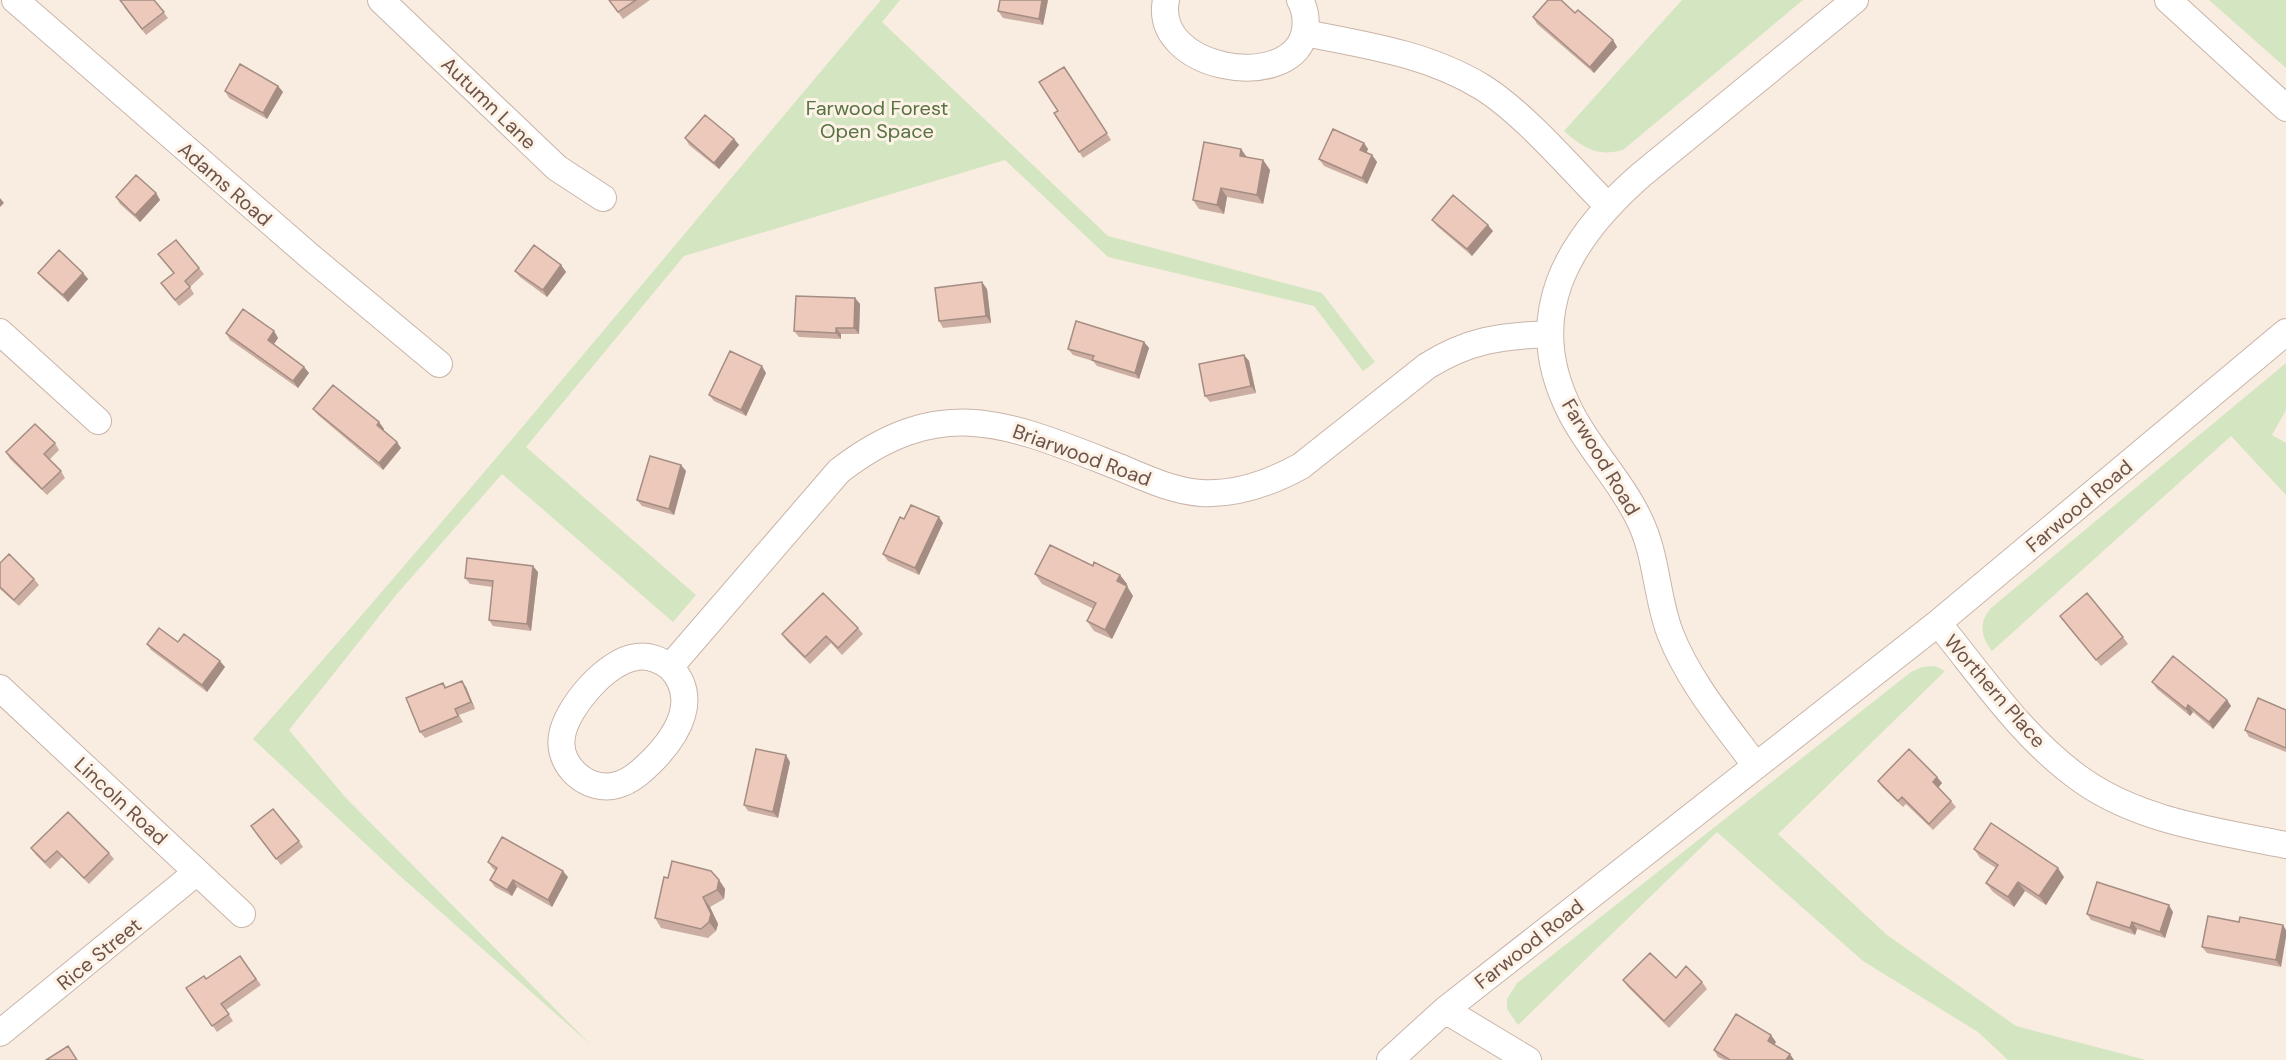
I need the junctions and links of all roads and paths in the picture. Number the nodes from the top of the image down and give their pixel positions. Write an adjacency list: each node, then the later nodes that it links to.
1 (13, 0): 7 (street); 15 (street, Adams Road)
2 (381, 0): 10 (street, Autumn Lane)
3 (1166, 0): 8 (street)
4 (1300, 0): 8 (street)
5 (1855, 0): 11 (street, Farwood Road)
6 (2168, 0): 9 (street)
7 (0, 12)
8 (1305, 33): 11 (street)
9 (2286, 108)
10 (603, 198)
11 (1608, 206): 14 (street, Farwood Road)
12 (0, 332): 16 (street)
13 (2286, 332): 17 (street, Farwood Road)
14 (1549, 334): 18 (street, Briarwood Road); 20 (street, Farwood Road)
15 (439, 364)
16 (98, 422)
17 (1938, 623): 20 (street, Farwood Road); 21 (street, Worthern Place)
18 (670, 668): 18 (street)
19 (0, 688): 22 (street, Lincoln Road)
20 (1756, 766): 24 (street, Farwood Road)
21 (2286, 845)
22 (197, 872): 23 (street, Lincoln Road); 25 (street, Rice Street)
23 (242, 914)
24 (1445, 1010): 26 (street, Farwood Road); 27 (street)
25 (5, 1023)
26 (1390, 1060)
27 (1528, 1060)

